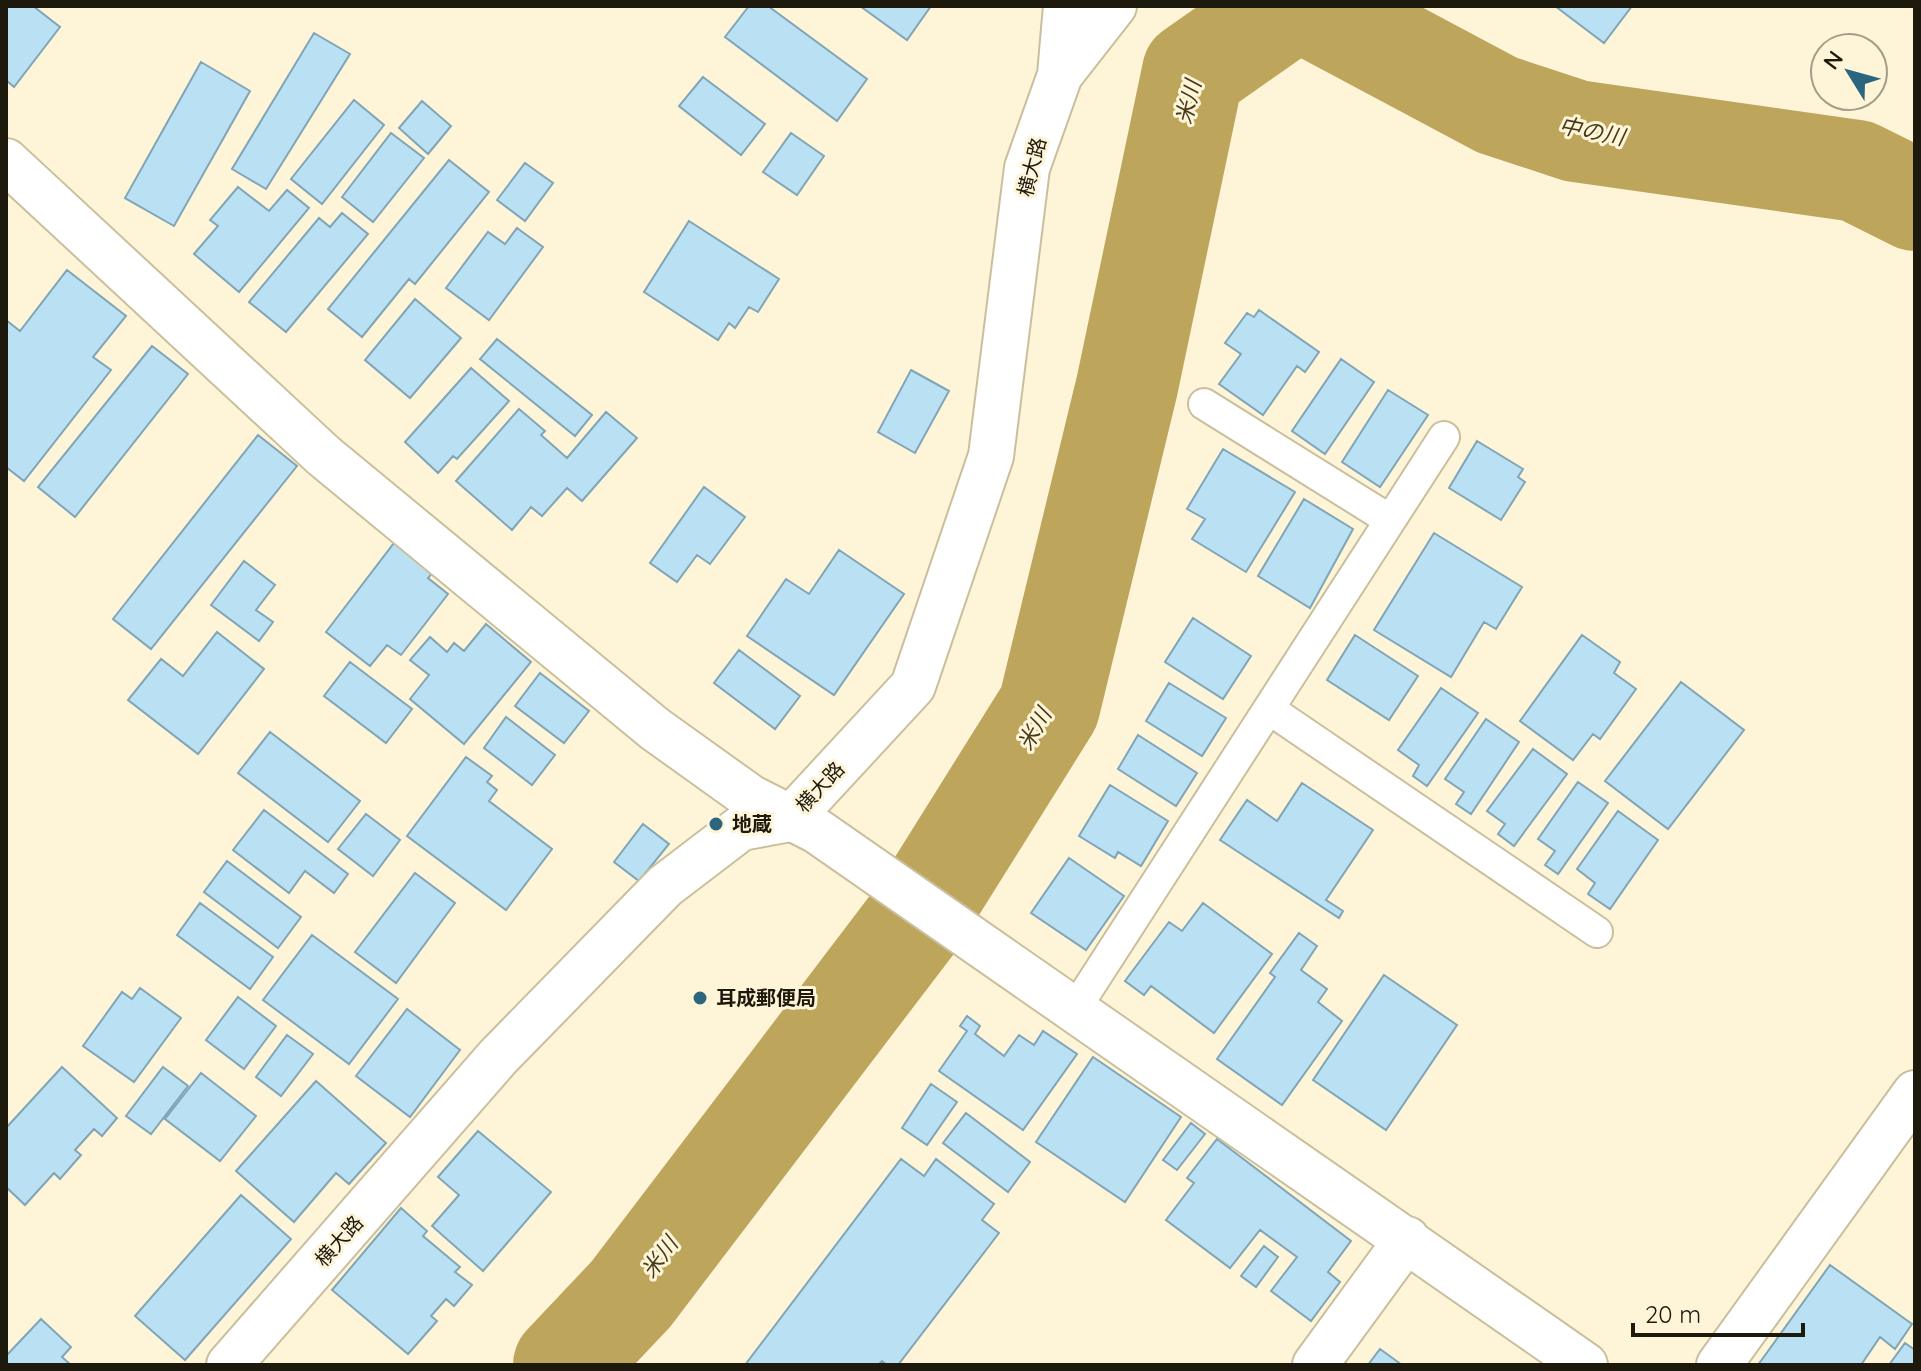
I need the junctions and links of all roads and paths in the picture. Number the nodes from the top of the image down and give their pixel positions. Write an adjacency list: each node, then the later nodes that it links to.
1 (1066, 6): 3 (street, 横大路)
2 (1114, 6): 3 (street)
3 (1060, 75): 9 (street, 横大路)
4 (6, 161): 9 (street)
5 (1204, 404): 7 (lane)
6 (1444, 437): 7 (lane)
7 (1390, 520): 8 (lane)
8 (1269, 709): 10 (lane); 11 (lane)
9 (790, 819): 11 (street); 14 (street, 横大路)
10 (1597, 932)
11 (1075, 1009): 13 (street)
12 (1915, 1093): 17 (street)
13 (1407, 1239): 15 (street); 16 (street)
14 (229, 1365)
15 (1315, 1365)
16 (1585, 1365)
17 (1719, 1365)

